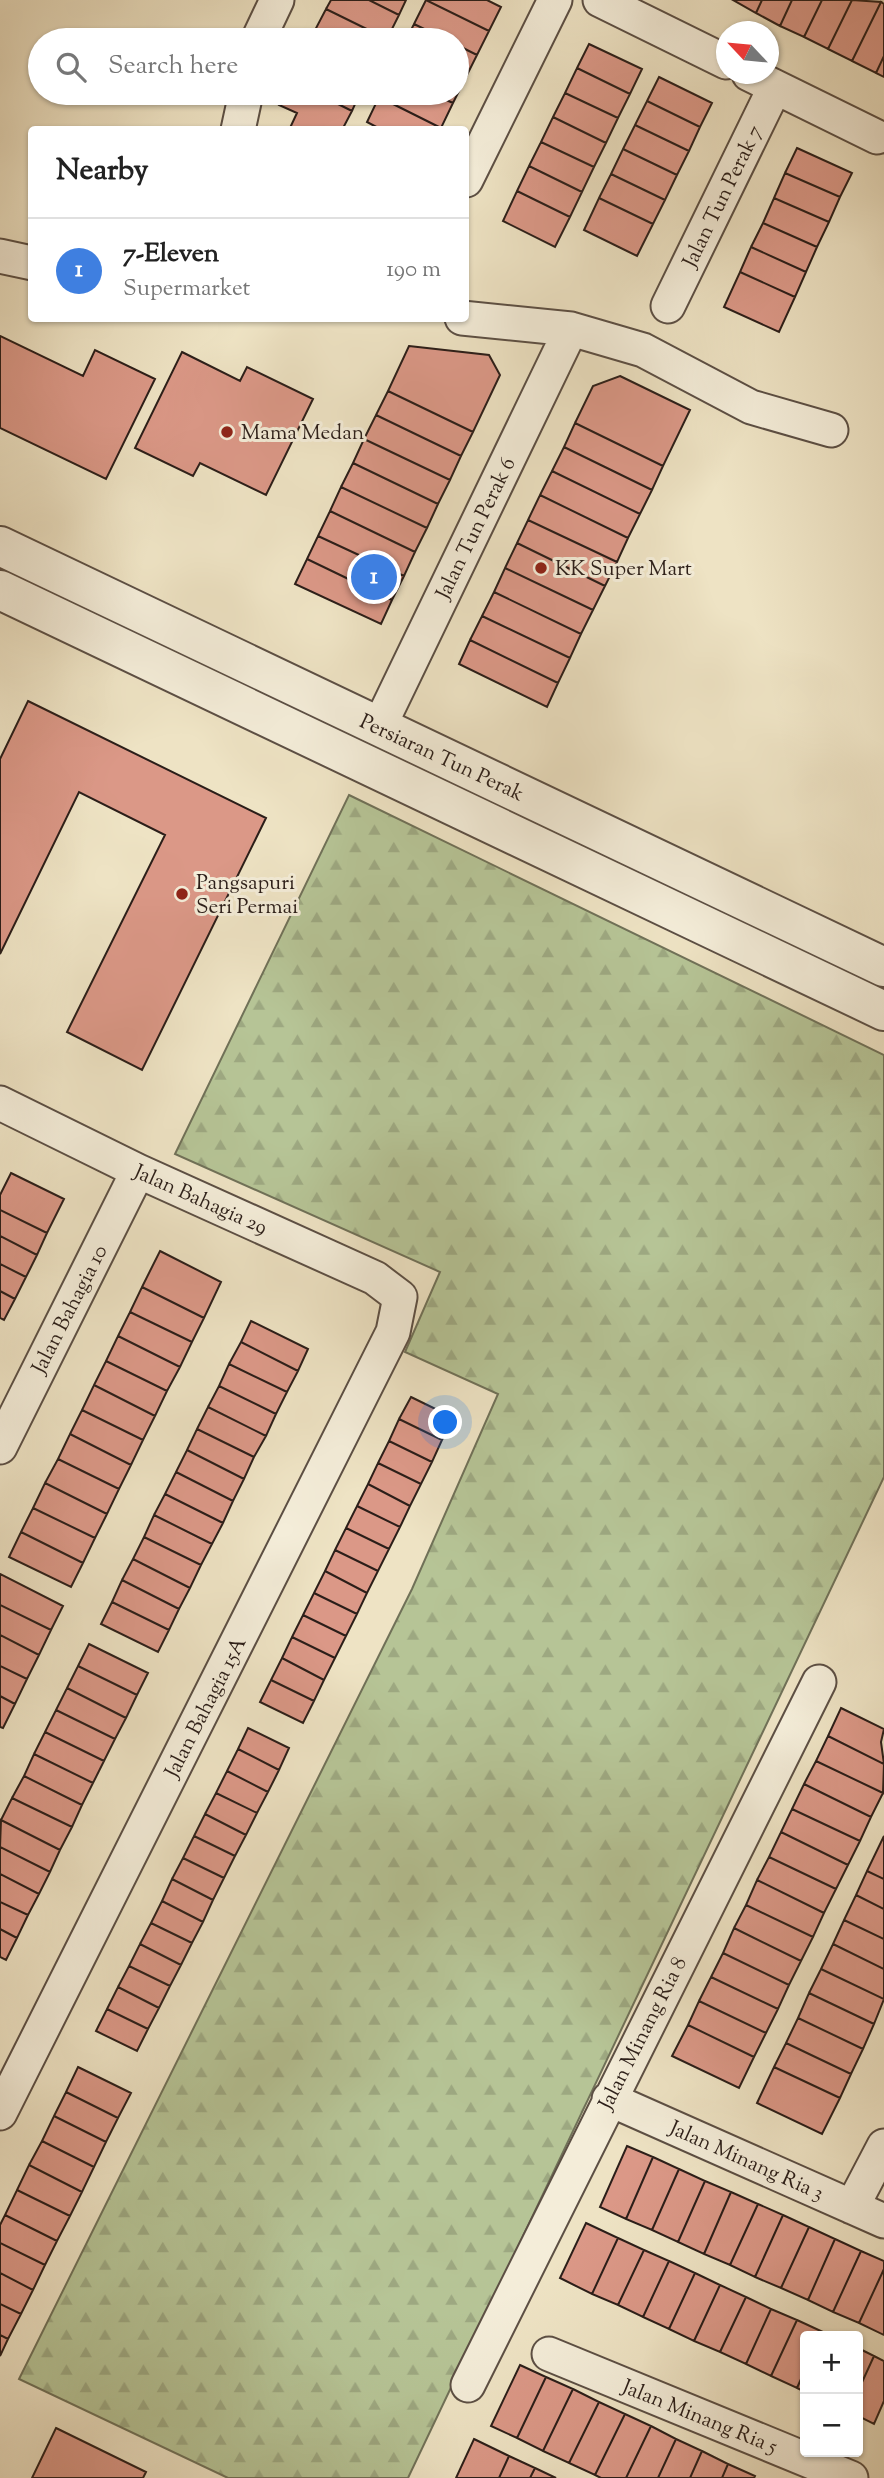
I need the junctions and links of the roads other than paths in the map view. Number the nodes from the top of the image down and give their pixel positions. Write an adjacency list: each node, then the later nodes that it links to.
1 (277, 0): 4 (street)
2 (555, 0): 11 (street)
3 (600, 0): 5 (street)
4 (264, 28)
5 (716, 57)
6 (760, 84): 14 (street, Jalan Tun Perak 7)
7 (770, 84): 10 (street)
8 (243, 105): 9 (street)
9 (239, 126)
10 (877, 137)
11 (469, 174)
12 (0, 256): 13 (street)
13 (28, 261)
14 (668, 306)
15 (469, 319): 16 (street)
16 (570, 329): 17 (street); 20 (street, Jalan Tun Perak 6)
17 (831, 430)
18 (0, 546): 20 (street, Persiaran Tun Perak)
19 (0, 590): 22 (street, Persiaran Tun Perak)
20 (379, 727): 21 (street, Persiaran Tun Perak)
21 (884, 967)
22 (884, 1011)
23 (0, 1103): 24 (street, Jalan Bahagia 29)
24 (138, 1171): 25 (street, Jalan Bahagia 29); 26 (street, Jalan Bahagia 10)
25 (400, 1297): 29 (street, Jalan Bahagia 15A)
26 (0, 1447)
27 (819, 1682): 28 (street, Jalan Minang Ria 8)
28 (609, 2099): 31 (street, Jalan Minang Ria 3); 34 (street, Jalan Minang Ria 8)
29 (0, 2113)
30 (884, 2146): 31 (street)
31 (852, 2207): 32 (street, Jalan Minang Ria 3)
32 (884, 2221)
33 (549, 2354): 35 (street, Jalan Minang Ria 5)
34 (468, 2385)
35 (851, 2478)

